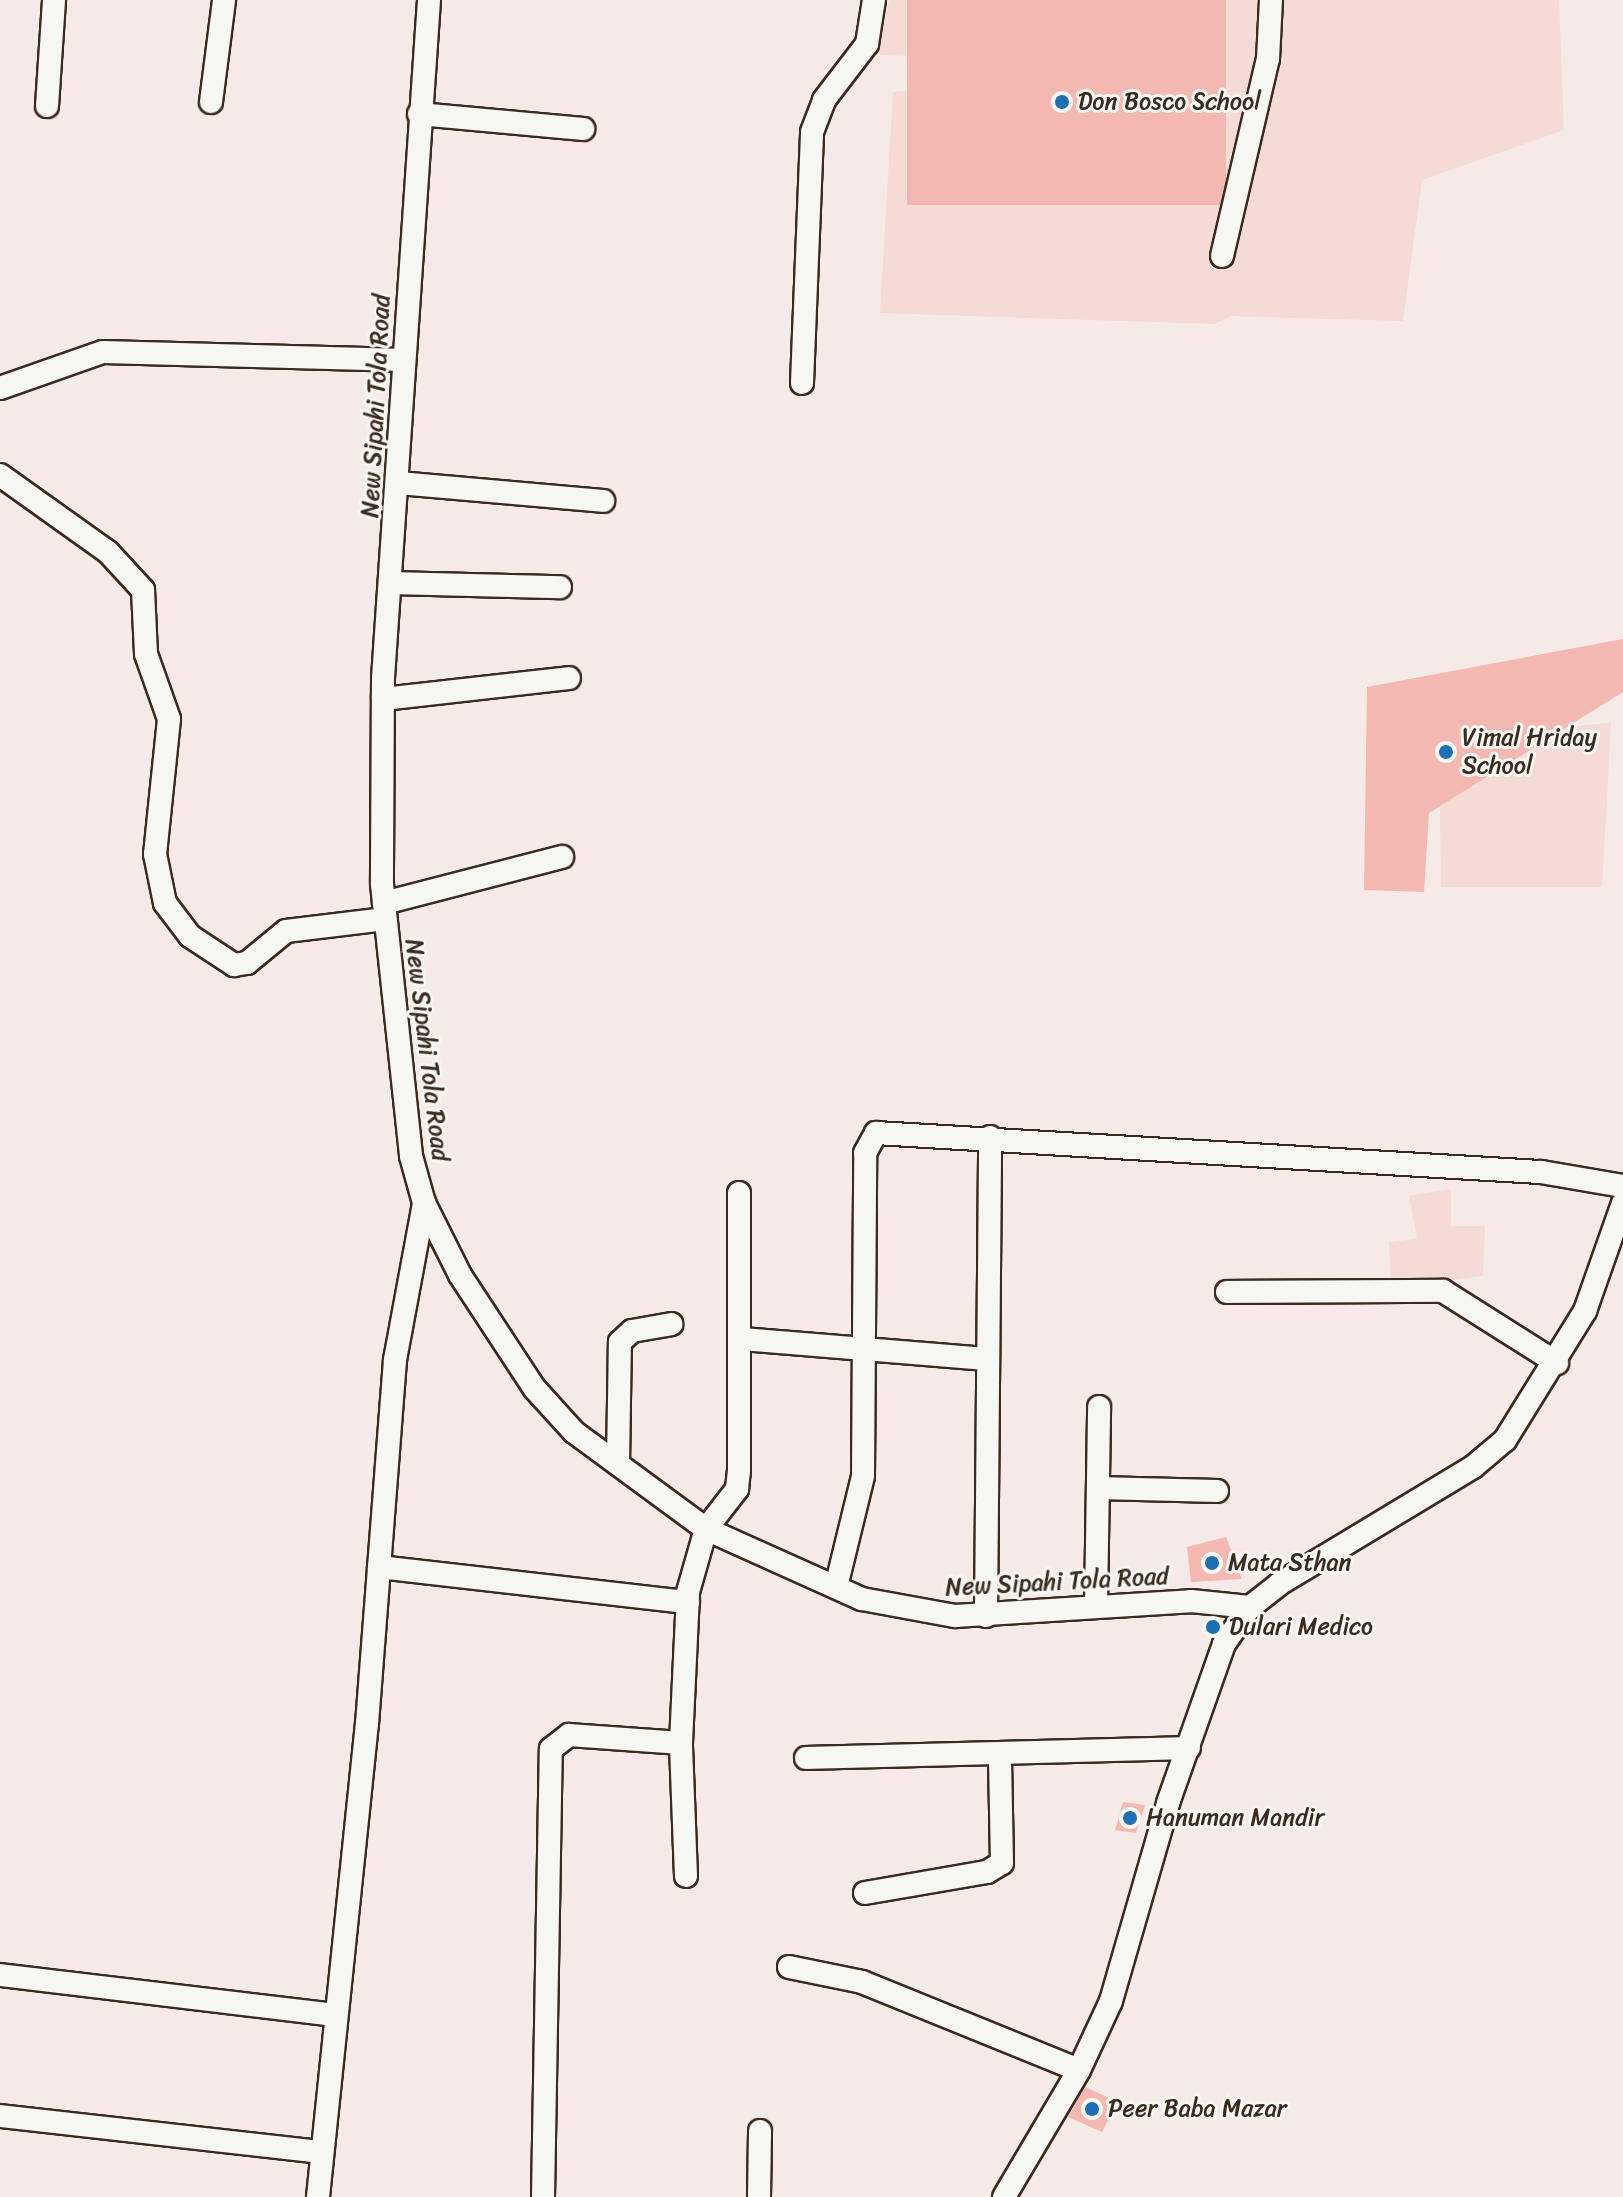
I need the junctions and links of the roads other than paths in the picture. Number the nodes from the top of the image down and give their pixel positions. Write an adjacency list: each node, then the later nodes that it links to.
1 (54, 0): 7 (street)
2 (224, 0): 6 (street)
3 (429, 0): 8 (street, New Sipahi Tola Road)
4 (874, 0): 12 (street)
5 (1271, 0): 10 (street)
6 (211, 102)
7 (47, 106)
8 (419, 114): 9 (street); 11 (street, New Sipahi Tola Road)
9 (583, 129)
10 (1222, 256)
11 (404, 360): 13 (street); 15 (street, New Sipahi Tola Road)
12 (802, 383)
13 (0, 388)
14 (0, 475): 22 (street)
15 (398, 483): 16 (street); 17 (street, New Sipahi Tola Road)
16 (603, 501)
17 (391, 583): 18 (street); 20 (street, New Sipahi Tola Road)
18 (560, 587)
19 (569, 678): 20 (street)
20 (383, 699): 22 (street, New Sipahi Tola Road)
21 (562, 857): 22 (street)
22 (384, 911): 26 (street, New Sipahi Tola Road)
23 (990, 1137): 24 (street); 31 (street); 32 (street)
24 (1623, 1186)
25 (739, 1193): 30 (street)
26 (424, 1203): 35 (street, New Sipahi Tola Road); 39 (street)
27 (1623, 1203): 33 (street)
28 (1227, 1292): 33 (street)
29 (671, 1324): 35 (street)
30 (742, 1339): 31 (street); 38 (street)
31 (862, 1348): 32 (street); 40 (street)
32 (986, 1359): 44 (street)
33 (1557, 1363): 43 (street)
34 (1099, 1407): 36 (street)
35 (618, 1464): 38 (street, New Sipahi Tola Road)
36 (1098, 1488): 37 (street); 42 (street)
37 (1217, 1491)
38 (706, 1529): 40 (street, New Sipahi Tola Road); 41 (street)
39 (379, 1567): 41 (street); 53 (street)
40 (836, 1587): 44 (street, New Sipahi Tola Road)
41 (688, 1602): 45 (street)
42 (1096, 1606): 43 (street, New Sipahi Tola Road); 44 (street, New Sipahi Tola Road)
43 (1250, 1607): 46 (street)
44 (986, 1616)
45 (681, 1743): 49 (street); 59 (street)
46 (1189, 1748): 47 (street); 54 (street)
47 (1000, 1754): 48 (street); 50 (street)
48 (806, 1758)
49 (686, 1876)
50 (865, 1893)
51 (789, 1967): 54 (street)
52 (0, 1975): 53 (street)
53 (335, 2015): 57 (street)
54 (1079, 2070): 61 (street)
55 (0, 2116): 57 (street)
56 (760, 2131): 60 (street)
57 (322, 2152): 58 (street)
58 (318, 2197)
59 (543, 2197)
60 (759, 2197)
61 (1004, 2197)

